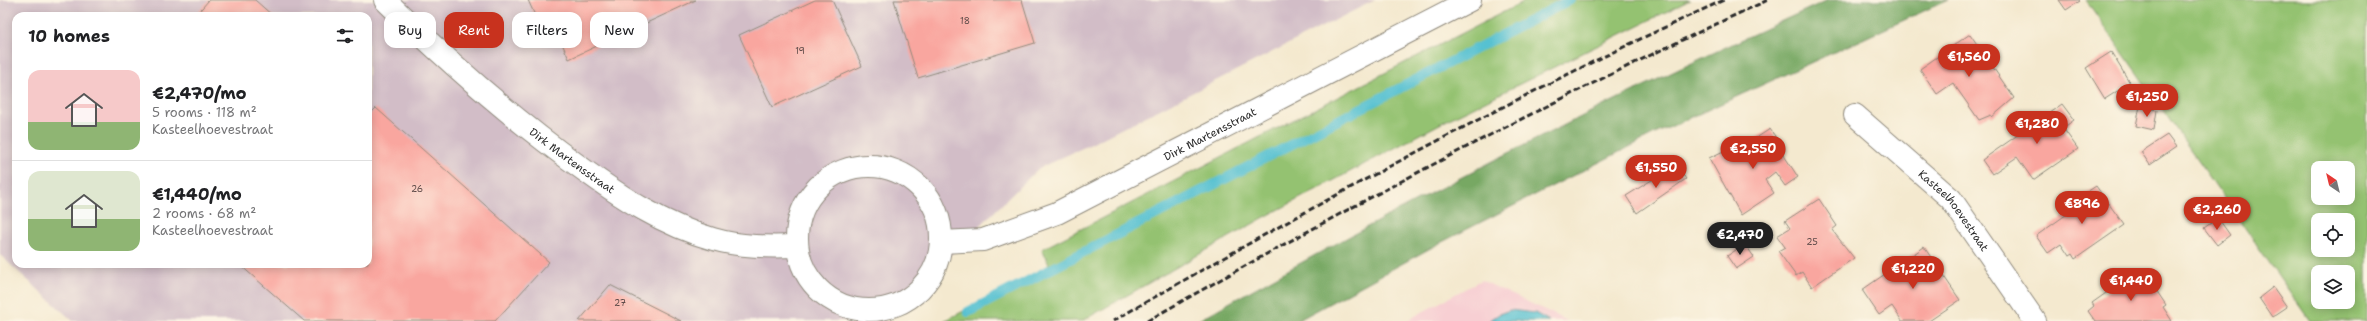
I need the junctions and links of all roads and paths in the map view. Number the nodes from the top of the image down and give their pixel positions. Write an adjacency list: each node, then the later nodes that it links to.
1 (385, 0): 5 (street, Dirk Martensstraat)
2 (1470, 0): 4 (street, Dirk Martensstraat)
3 (1855, 115): 6 (street, Kasteelhoevestraat)
4 (941, 242): 5 (street); 5 (street)
5 (797, 246)
6 (2035, 321)

